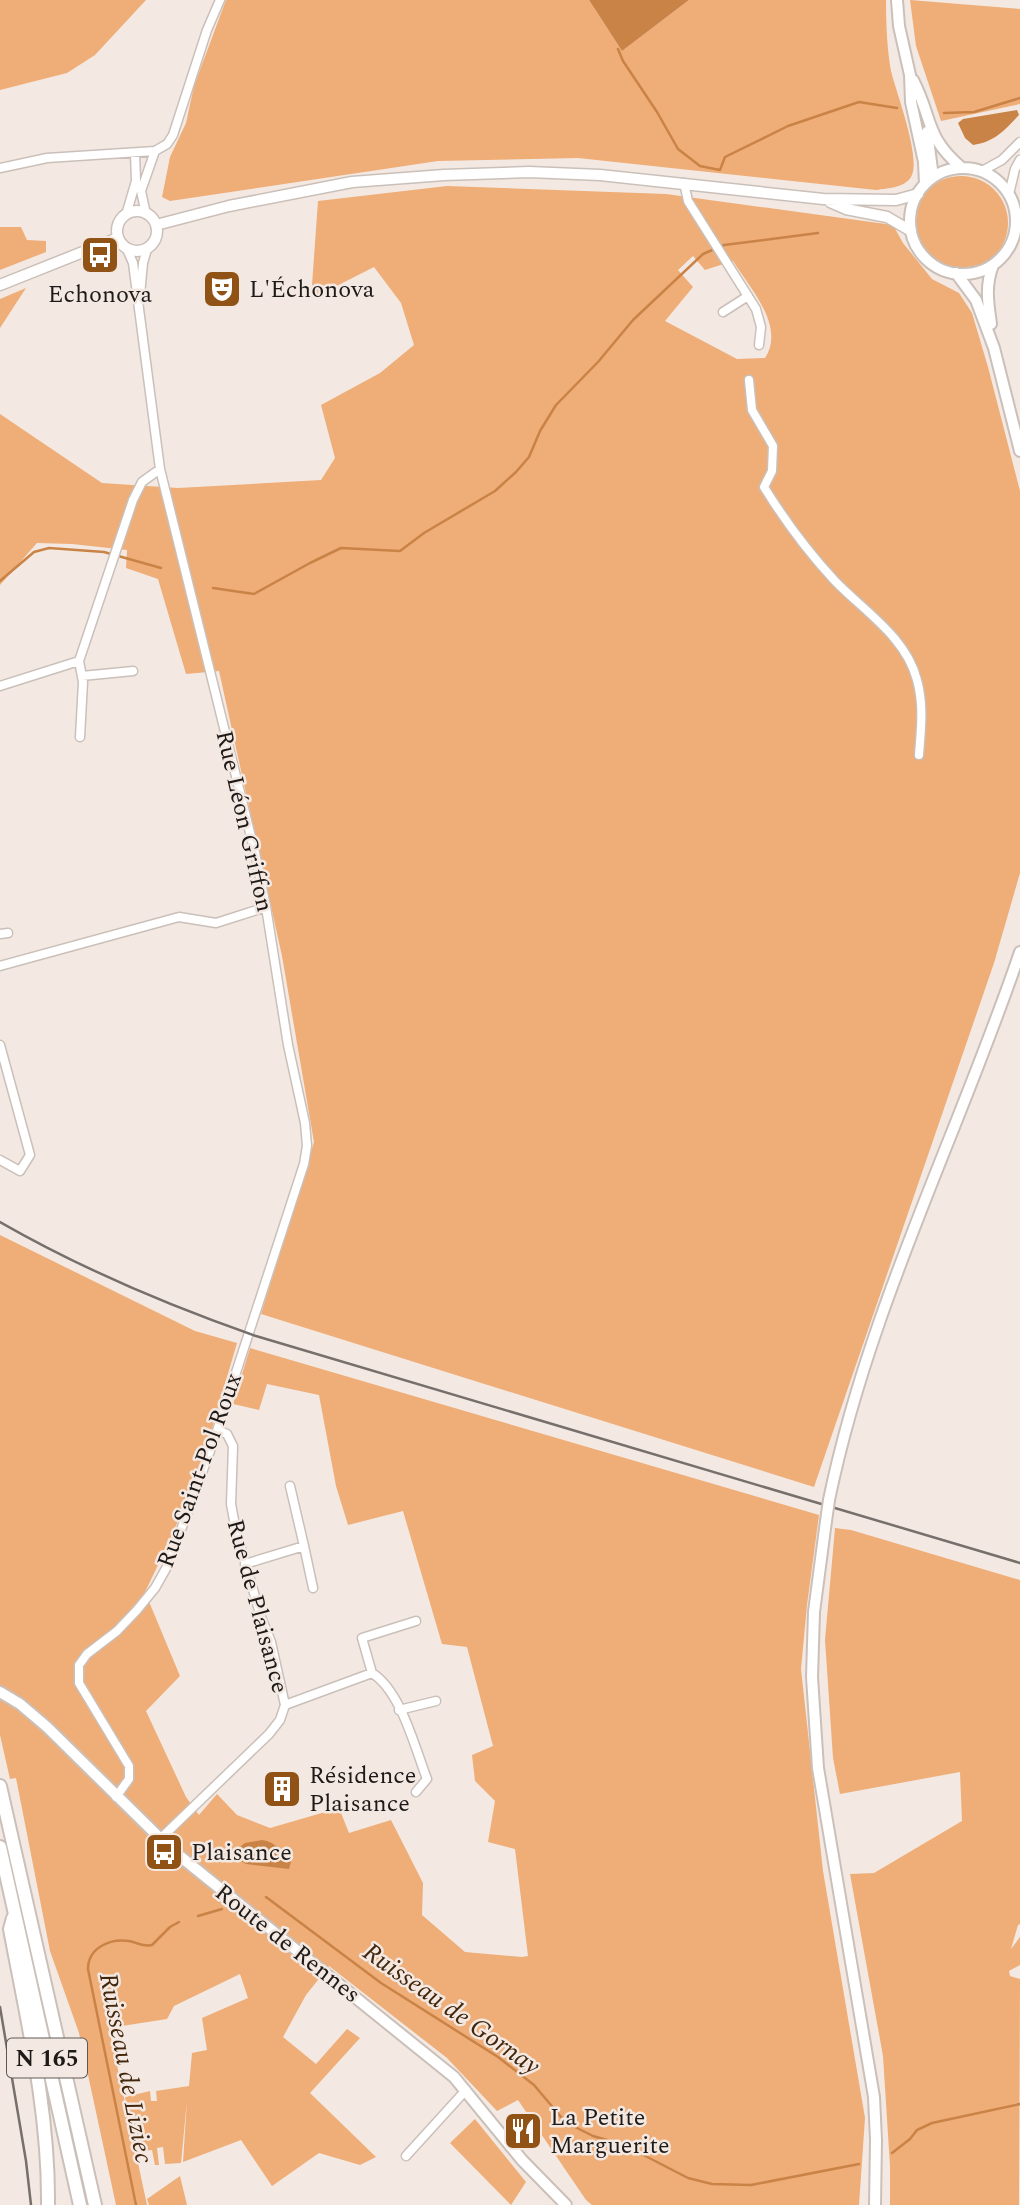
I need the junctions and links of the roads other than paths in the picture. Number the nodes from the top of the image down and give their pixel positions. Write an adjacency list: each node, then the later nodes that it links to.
1 (220, 0): 5 (street)
2 (897, 0): 3 (main road)
3 (909, 75): 9 (main road); 11 (main road)
4 (1020, 142): 10 (street)
5 (155, 151): 6 (street); 16 (street)
6 (135, 153): 8 (street); 18 (street)
7 (1020, 160): 14 (street)
8 (0, 168)
9 (962, 168): 10 (main road); 11 (main road)
10 (982, 171): 14 (main road)
11 (929, 181): 13 (main road)
12 (684, 183): 15 (street); 19 (street); 28 (street)
13 (918, 194): 15 (street); 20 (main road)
14 (1009, 194): 17 (main road)
15 (823, 199): 20 (street)
16 (146, 214): 18 (street); 19 (street)
17 (1018, 214): 22 (main road)
18 (126, 215): 21 (street)
19 (156, 225): 24 (street)
20 (912, 231): 26 (main road)
21 (118, 238): 23 (street); 27 (street)
22 (1014, 247): 25 (main road)
23 (127, 249): 24 (street); 29 (street, Rue Léon Griffon)
24 (147, 249): 29 (street, Rue Léon Griffon)
25 (993, 265): 26 (main road); 32 (main road)
26 (956, 273): 32 (main road)
27 (0, 285)
28 (748, 296): 30 (street); 31 (street)
29 (139, 309): 35 (street, Rue Léon Griffon)
30 (723, 312)
31 (759, 345)
32 (994, 348): 34 (main road)
33 (749, 380): 41 (street)
34 (1020, 451)
35 (160, 468): 36 (street); 42 (street, Rue Léon Griffon)
36 (79, 661): 38 (street); 39 (street)
37 (133, 671): 38 (street)
38 (82, 676): 40 (street)
39 (0, 686)
40 (80, 737)
41 (919, 755)
42 (266, 907): 44 (street); 48 (street, Rue Léon Griffon)
43 (1019, 958): 45 (main road)
44 (0, 966)
45 (1016, 976): 72 (main road, bridge)
46 (0, 1045): 47 (street)
47 (0, 1160)
48 (244, 1343): 49 (street, Rue Saint-Pol Roux)
49 (218, 1430): 52 (street, Rue de Plaisance); 62 (street, Rue Saint-Pol Roux)
50 (290, 1486): 51 (street)
51 (304, 1546): 52 (street); 53 (street)
52 (245, 1564): 58 (street, Rue de Plaisance)
53 (313, 1588)
54 (416, 1621): 55 (street)
55 (372, 1673): 58 (street); 59 (street)
56 (0, 1692): 62 (main road, Route de Rennes)
57 (436, 1700): 59 (street)
58 (285, 1705): 63 (street)
59 (399, 1710): 61 (street)
60 (0, 1786): 70 (highway, N 165)
61 (416, 1792)
62 (116, 1797): 63 (main road, Route de Rennes)
63 (160, 1839): 66 (main road, Route de Rennes)
64 (0, 1846): 65 (highway, N 165)
65 (15, 1912): 68 (highway); 69 (highway, N 165)
66 (466, 2090): 67 (street); 71 (main road, Route de Rennes)
67 (407, 2156)
68 (48, 2205)
69 (80, 2205)
70 (95, 2205)
71 (566, 2205)
72 (873, 2205)

